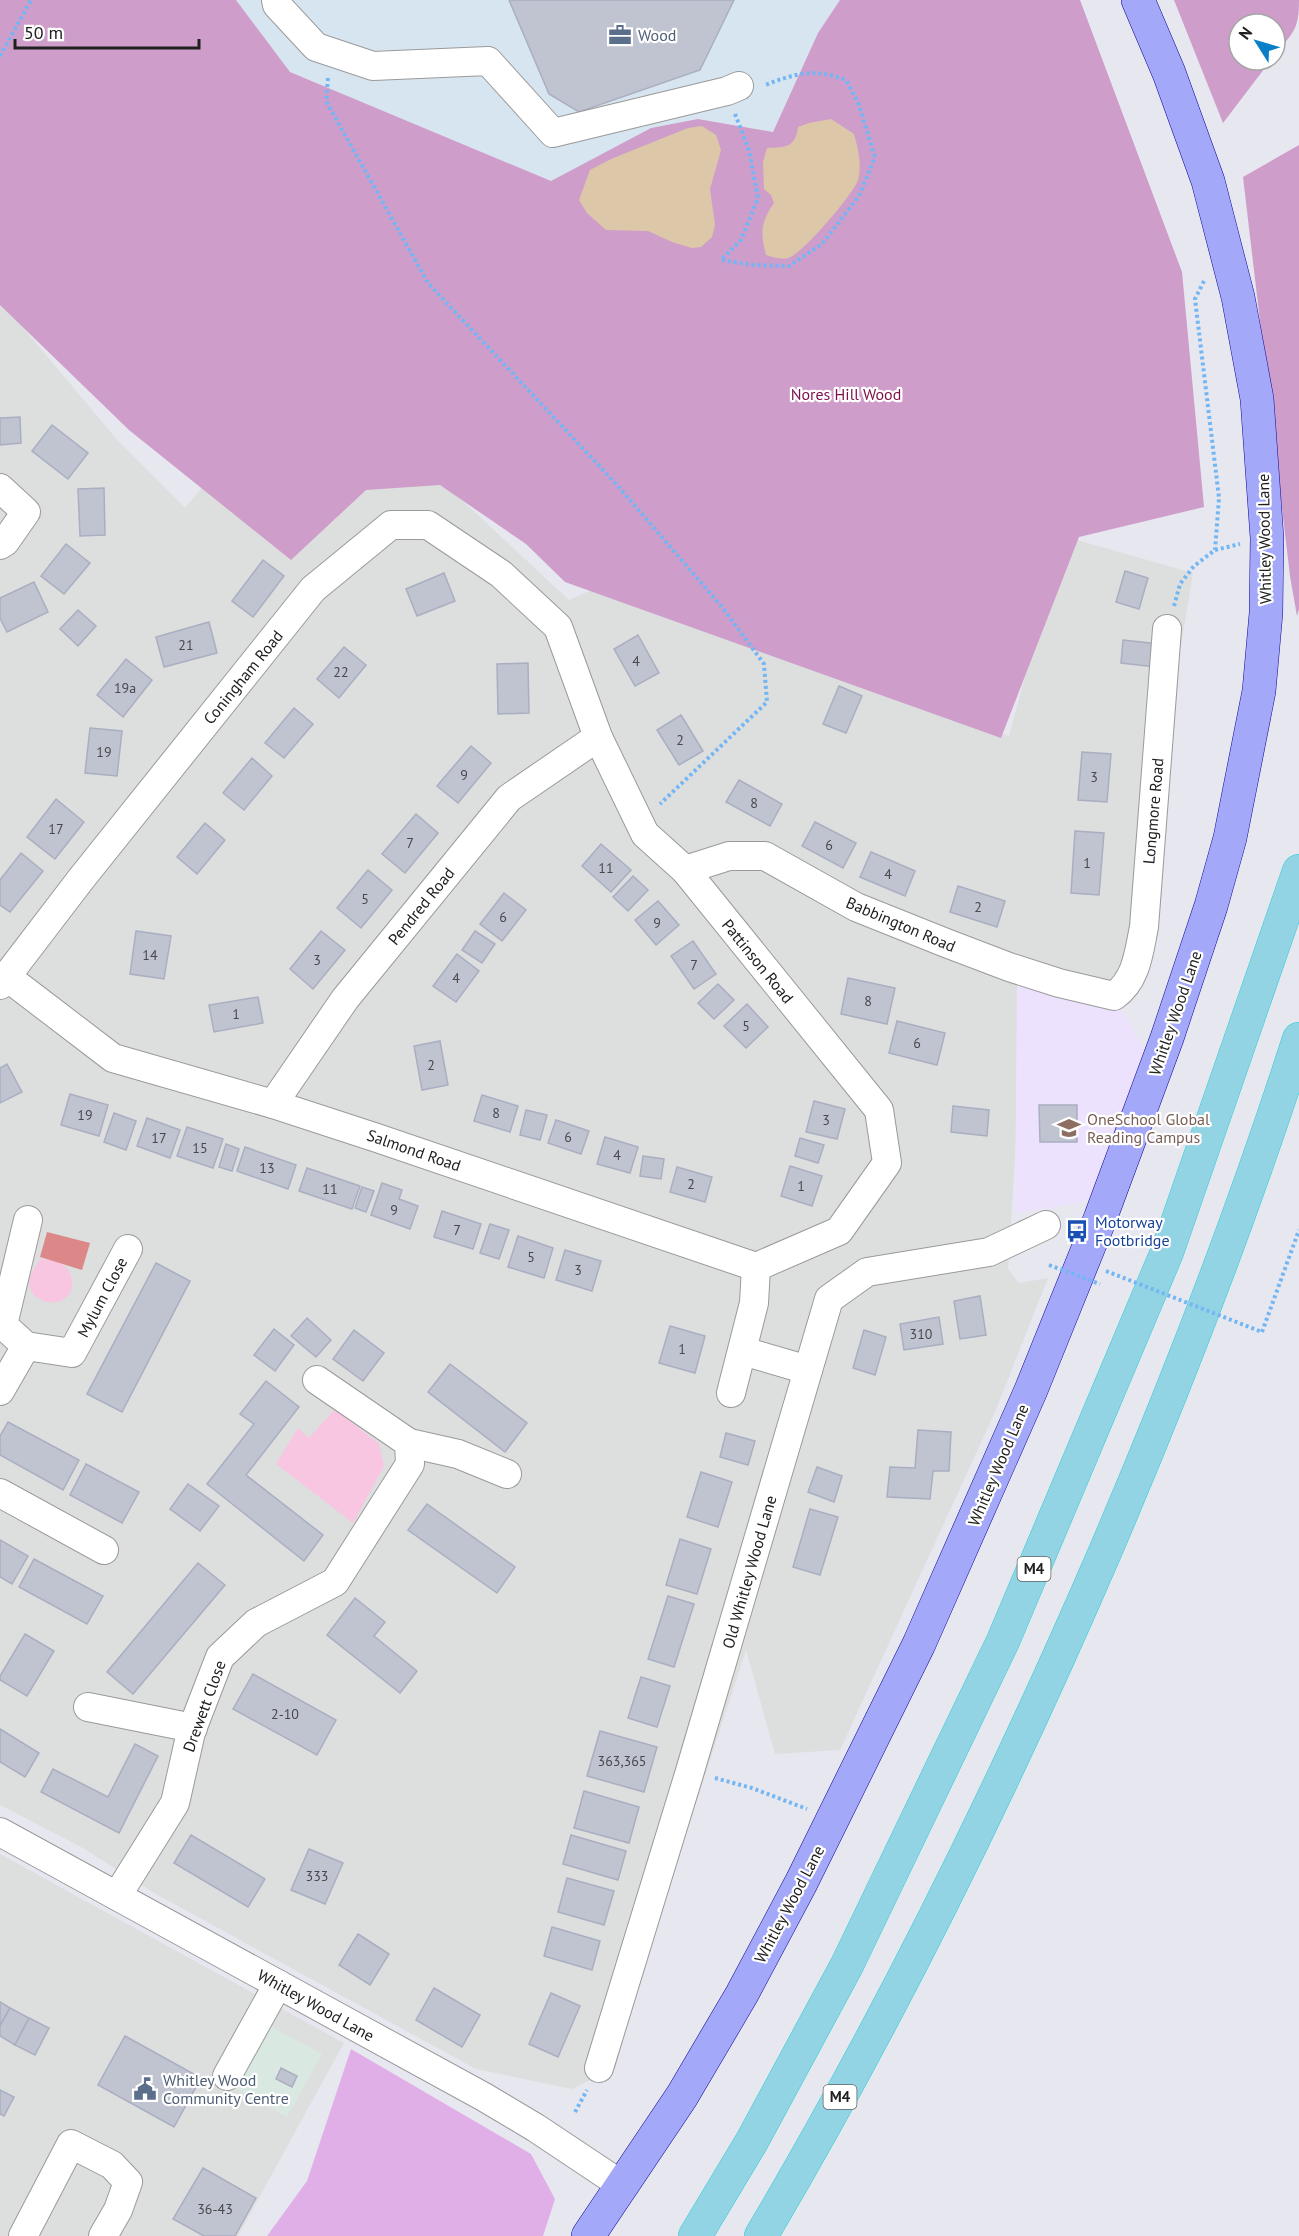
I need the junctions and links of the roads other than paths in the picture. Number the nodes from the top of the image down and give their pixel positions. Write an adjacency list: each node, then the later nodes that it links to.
1 (276, 0): 3 (street)
2 (1138, 0): 36 (main road, Whitley Wood Lane)
3 (733, 88)
4 (0, 488): 5 (street)
5 (0, 545)
6 (540, 610): 8 (street, Pattinson Road); 11 (street, Coningham Road)
7 (1167, 629): 12 (street, Longmore Road)
8 (598, 737): 9 (street, Pattinson Road); 14 (street, Pendred Road)
9 (685, 870): 12 (street, Babbington Road); 18 (street, Pattinson Road)
10 (1299, 871): 40 (highway, M4)
11 (4, 981): 14 (street, Salmond Road)
12 (1123, 990)
13 (1299, 1039): 41 (highway, M4)
14 (273, 1104): 18 (street, Salmond Road)
15 (28, 1221): 19 (street)
16 (1046, 1225): 21 (street, Old Whitley Wood Lane)
17 (128, 1249): 19 (street, Mylum Close)
18 (756, 1268): 20 (street)
19 (26, 1346): 23 (street)
20 (743, 1351): 21 (street); 24 (street)
21 (808, 1370): 34 (street, Old Whitley Wood Lane)
22 (317, 1380): 25 (street)
23 (0, 1391)
24 (731, 1393)
25 (409, 1443): 26 (street); 30 (street, Drewett Close)
26 (507, 1474)
27 (0, 1493): 28 (street)
28 (104, 1550)
29 (88, 1707): 30 (street)
30 (193, 1728): 32 (street, Drewett Close)
31 (0, 1833): 32 (street, Whitley Wood Lane)
32 (117, 1896): 33 (street, Whitley Wood Lane)
33 (278, 1984): 35 (street); 36 (street, Whitley Wood Lane)
34 (600, 2068)
35 (227, 2076)
36 (623, 2186): 39 (main road)
37 (23, 2236): 38 (street)
38 (103, 2236)
39 (588, 2236)
40 (695, 2236)
41 (761, 2236)

